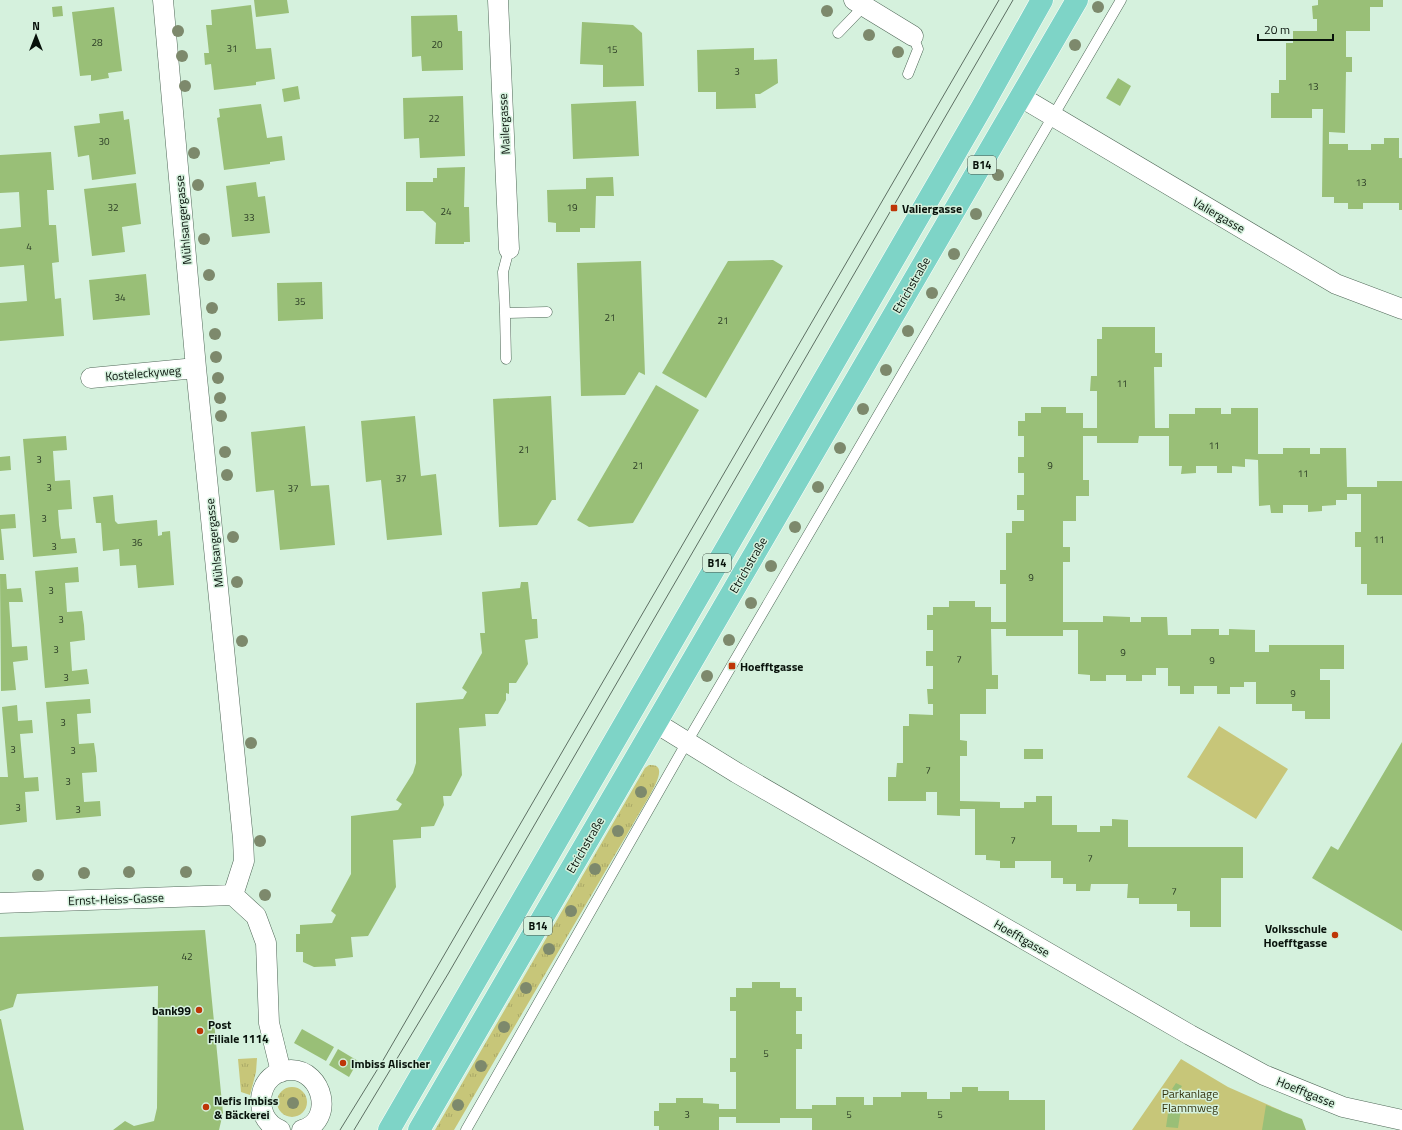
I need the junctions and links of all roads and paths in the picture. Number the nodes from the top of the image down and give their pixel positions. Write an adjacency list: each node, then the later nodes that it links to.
1 (162, 0): 17 (street, Mühlsangergasse)
2 (498, 0): 12 (street, Mailergasse)
3 (1042, 0): 27 (main road, B14)
4 (1077, 0): 10 (main road, Etrichstraße / B14)
5 (1121, 0): 11 (lane)
6 (859, 3): 7 (lane); 8 (street)
7 (838, 33)
8 (913, 36): 9 (lane)
9 (908, 74)
10 (1021, 97): 11 (street, Valiergasse); 19 (main road, Etrichstraße / B14)
11 (1053, 116): 13 (street, Valiergasse); 20 (lane)
12 (509, 249): 15 (lane)
13 (1402, 309)
14 (547, 312): 15 (lane)
15 (505, 314): 16 (lane)
16 (506, 359)
17 (196, 368): 18 (street, Kosteleckyweg); 21 (street, Mühlsangergasse)
18 (91, 378)
19 (656, 723): 20 (street, Hoefftgasse); 28 (main road, Etrichstraße / B14)
20 (687, 742): 24 (street, Hoefftgasse); 29 (lane)
21 (233, 895): 22 (street, Ernst-Heiss-Gasse); 23 (street)
22 (0, 903)
23 (280, 1072): 25 (street); 26 (street)
24 (1402, 1120)
25 (280, 1130)
26 (302, 1130)
27 (389, 1130)
28 (420, 1130)
29 (466, 1130)

